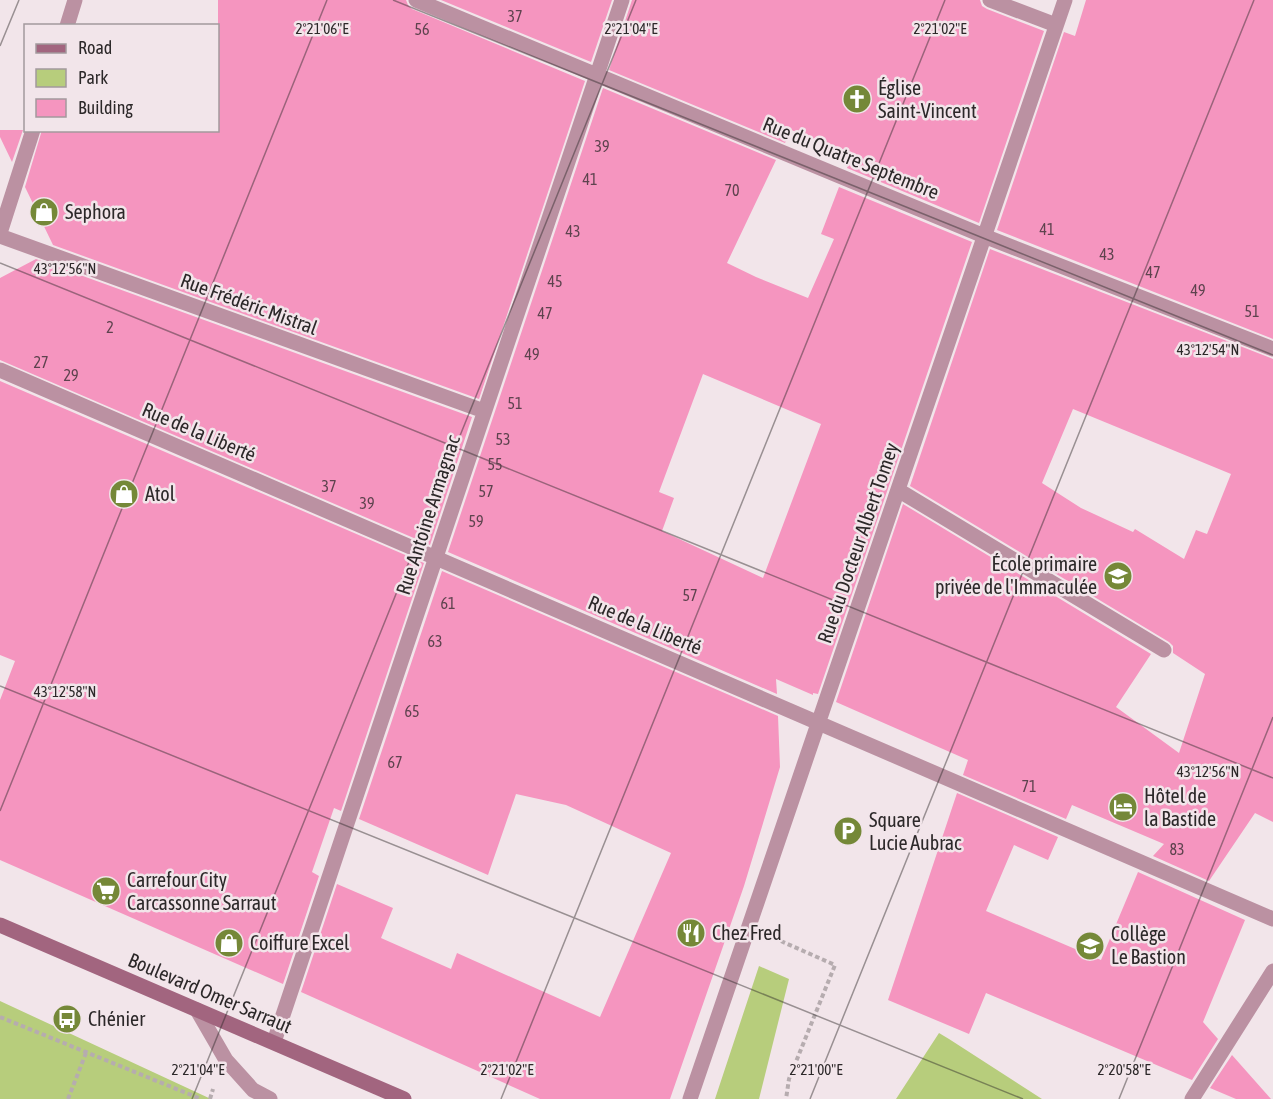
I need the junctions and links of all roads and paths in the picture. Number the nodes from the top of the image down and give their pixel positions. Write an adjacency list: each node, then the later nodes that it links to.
1 (75, 0): 6 (street)
2 (416, 0): 8 (street, Rue du Quatre Septembre)
3 (621, 0): 8 (street, Rue Antoine Armagnac)
4 (990, 0): 7 (street)
5 (1065, 0): 7 (street, Rue du Docteur Albert Tomey)
6 (68, 24)
7 (1056, 25): 11 (street, Rue du Docteur Albert Tomey)
8 (596, 76): 11 (street, Rue du Quatre Septembre); 14 (street, Rue Antoine Armagnac)
9 (32, 132): 10 (street)
10 (0, 235): 14 (street, Rue Frédéric Mistral)
11 (984, 236): 12 (street, Rue du Quatre Septembre); 15 (street, Rue du Docteur Albert Tomey)
12 (1273, 348)
13 (0, 370): 16 (street, Rue de la Liberté)
14 (484, 411): 16 (street, Rue Antoine Armagnac)
15 (898, 490): 17 (street); 18 (street, Rue du Docteur Albert Tomey)
16 (436, 558): 18 (street, Rue de la Liberté); 25 (street, Rue Antoine Armagnac)
17 (1164, 650)
18 (819, 723): 19 (street, Rue de la Liberté); 21 (street, Rue du Docteur Albert Tomey)
19 (1273, 919)
20 (0, 924): 23 (main road, Boulevard Omer Sarraut)
21 (749, 927): 31 (street, Rue du Docteur Albert Tomey); 32 (path)
22 (1273, 971): 33 (street)
23 (197, 1010): 25 (main road, Boulevard Omer Sarraut); 29 (street)
24 (0, 1017): 26 (path)
25 (274, 1042): 30 (main road, Boulevard Omer Sarraut)
26 (86, 1053): 27 (path); 28 (path)
27 (68, 1099)
28 (201, 1099)
29 (270, 1099)
30 (405, 1099)
31 (690, 1099)
32 (786, 1099)
33 (1192, 1099)

